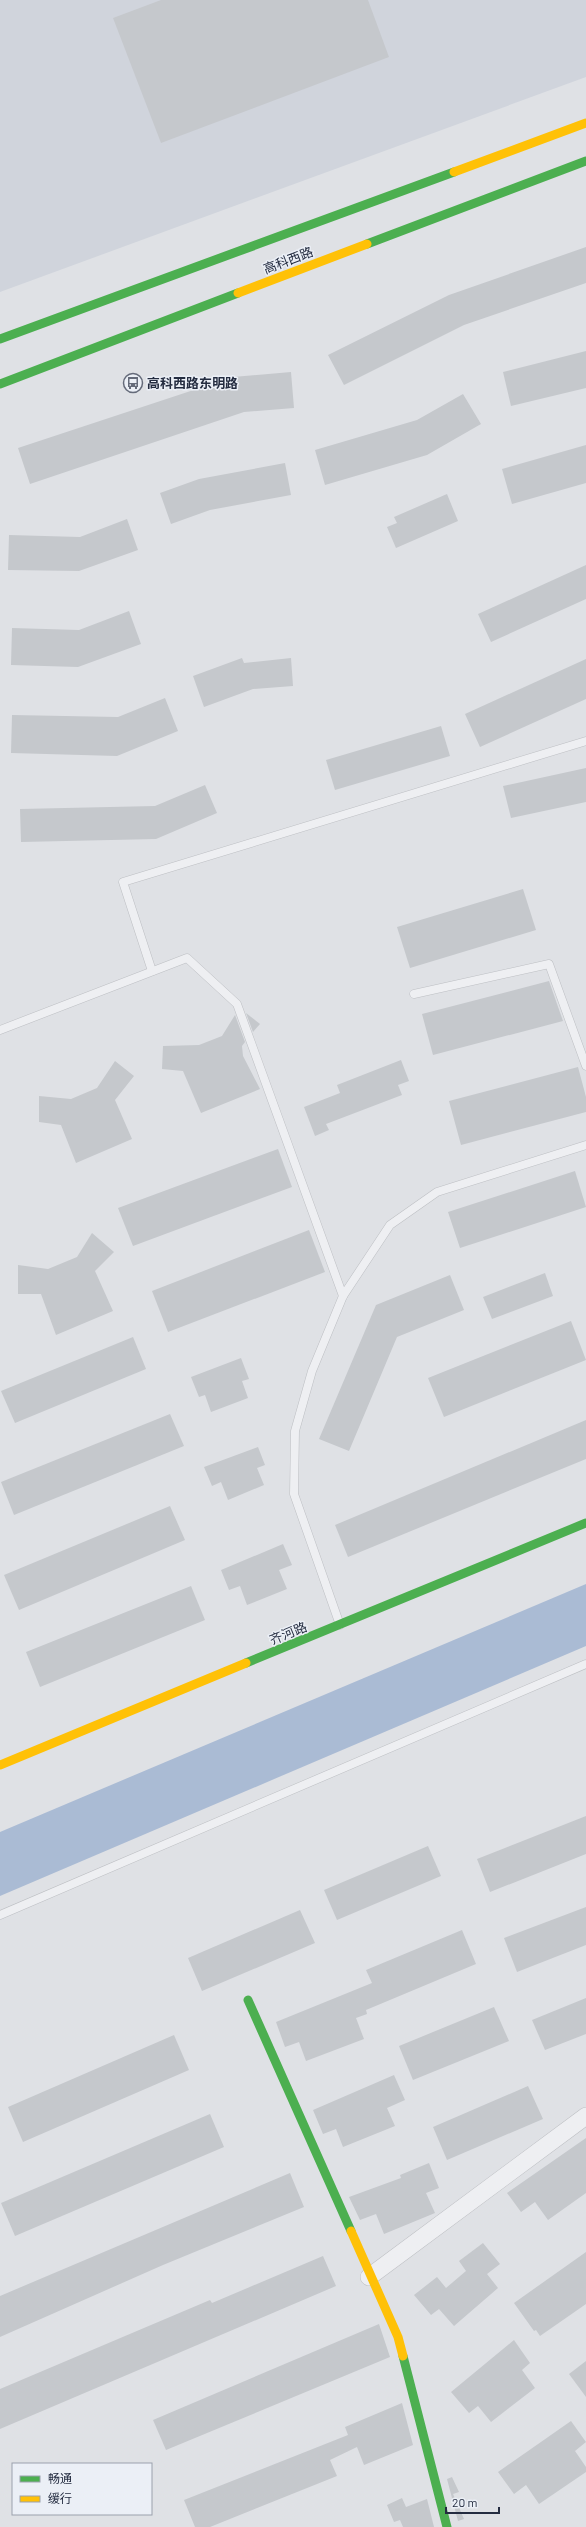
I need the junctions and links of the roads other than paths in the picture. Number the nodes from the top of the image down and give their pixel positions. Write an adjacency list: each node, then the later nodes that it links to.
1 (586, 123): 3 (main road, 高科西路)
2 (586, 161): 4 (main road, 高科西路)
3 (0, 339)
4 (0, 384)
5 (586, 741): 6 (lane)
6 (152, 971): 8 (lane); 11 (lane)
7 (414, 994): 9 (lane)
8 (0, 1030)
9 (586, 1066)
10 (586, 1145): 11 (lane)
11 (342, 1296): 13 (lane)
12 (586, 1523): 13 (main road, 齐河路)
13 (340, 1626): 15 (main road, 齐河路)
14 (586, 1664): 16 (lane)
15 (0, 1765)
16 (0, 1915)
17 (248, 2000): 19 (main road)
18 (586, 2116): 19 (street)
19 (369, 2277): 20 (main road)
20 (447, 2527)

